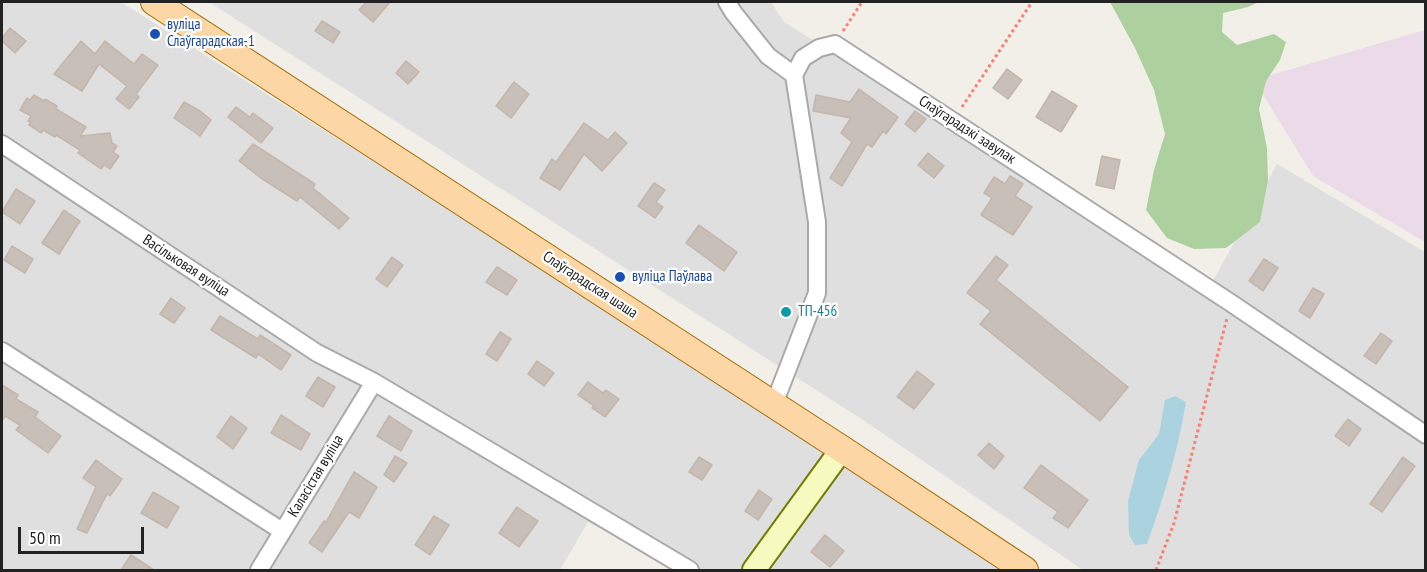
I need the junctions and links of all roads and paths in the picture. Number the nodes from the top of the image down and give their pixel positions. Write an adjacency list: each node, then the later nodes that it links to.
1 (154, 2): 12 (main road, Слаўгарадская шаша)
2 (727, 2): 6 (street)
3 (862, 2): 5 (path)
4 (1032, 2): 7 (path)
5 (835, 44): 6 (street); 7 (street, Слаўгарадзкі завулак)
6 (794, 75): 12 (street)
7 (953, 121): 9 (street, Слаўгарадзкі завулак)
8 (2, 144): 11 (street, Васільковая вуліца)
9 (1231, 303): 13 (street, Слаўгарадзкі завулак); 20 (path)
10 (2, 351): 15 (street)
11 (374, 382): 15 (street, Каласістая вуліца); 17 (street, Васільковая вуліца)
12 (774, 404): 14 (main road, Слаўгарадская шаша)
13 (1425, 435)
14 (842, 448): 18 (main road); 19 (main road, Слаўгарадская шаша)
15 (282, 531): 16 (street, Каласістая вуліца)
16 (259, 570)
17 (690, 570)
18 (754, 570)
19 (1025, 570)
20 (1156, 570)

